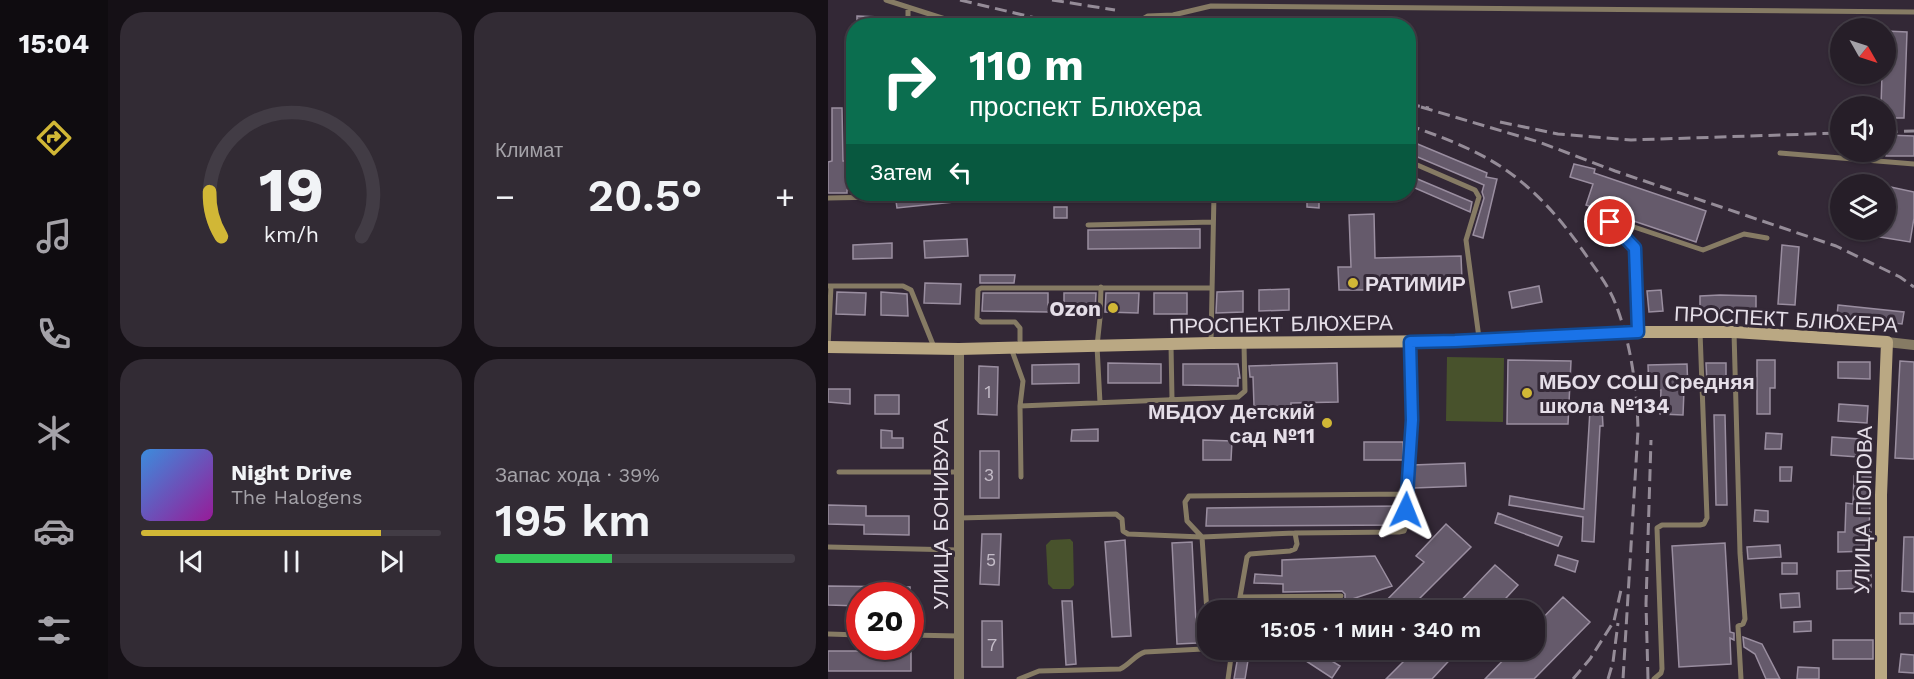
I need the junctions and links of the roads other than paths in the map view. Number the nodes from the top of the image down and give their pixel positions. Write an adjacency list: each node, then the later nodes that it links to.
1 (886, 0): 2 (lane)
2 (908, 7): 4 (lane); 5 (lane)
3 (1914, 12): 6 (lane)
4 (908, 18)
5 (942, 18)
6 (1145, 18)
7 (1780, 153): 9 (lane)
8 (1416, 164): 22 (lane)
9 (1914, 164)
10 (828, 198): 11 (lane)
11 (846, 198)
12 (1214, 201): 13 (lane)
13 (1213, 222): 14 (lane); 18 (lane)
14 (1088, 225)
15 (1767, 238): 19 (lane)
16 (829, 286): 30 (lane); 32 (lane)
17 (1101, 287): 18 (lane); 29 (lane); 31 (lane)
18 (1212, 288): 25 (lane)
19 (1638, 332): 20 (street, ПРОСПЕКТ БЛЮХЕРА); 22 (street, ПРОСПЕКТ БЛЮХЕРА)
20 (1700, 332): 21 (street, ПРОСПЕКТ БЛЮХЕРА); 59 (lane)
21 (1734, 332): 24 (street, ПРОСПЕКТ БЛЮХЕРА); 60 (lane)
22 (1479, 340): 23 (street, ПРОСПЕКТ БЛЮХЕРА)
23 (1410, 342): 26 (street, ПРОСПЕКТ БЛЮХЕРА); 40 (lane)
24 (1887, 342): 27 (street, ПРОСПЕКТ БЛЮХЕРА); 61 (street, УЛИЦА ПОПОВА)
25 (1211, 343): 26 (street, ПРОСПЕКТ БЛЮХЕРА); 28 (street, ПРОСПЕКТ БЛЮХЕРА)
26 (1244, 344): 34 (lane)
27 (1914, 344)
28 (1171, 345): 29 (street, ПРОСПЕКТ БЛЮХЕРА); 34 (lane)
29 (1097, 346): 31 (street, ПРОСПЕКТ БЛЮХЕРА); 35 (lane)
30 (828, 347): 32 (street, ПРОСПЕКТ БЛЮХЕРА)
31 (1016, 348): 33 (street, ПРОСПЕКТ БЛЮХЕРА); 36 (lane)
32 (934, 349): 33 (street, ПРОСПЕКТ БЛЮХЕРА)
33 (959, 349): 38 (street, УЛИЦА БОНИВУРА)
34 (1172, 399): 35 (lane)
35 (1100, 403): 36 (lane)
36 (1020, 405): 39 (lane)
37 (839, 472): 38 (lane)
38 (959, 472): 41 (street, УЛИЦА БОНИВУРА)
39 (1021, 477)
40 (1406, 494): 42 (lane); 43 (lane)
41 (959, 518): 43 (lane); 45 (street, УЛИЦА БОНИВУРА)
42 (1295, 533): 43 (lane); 46 (lane)
43 (1202, 537): 48 (lane)
44 (828, 547): 45 (lane)
45 (959, 550): 53 (street, УЛИЦА БОНИВУРА)
46 (1240, 597): 47 (lane); 49 (lane)
47 (1341, 597)
48 (1206, 600)
49 (1240, 600)
50 (828, 634): 51 (lane)
51 (846, 634)
52 (924, 635): 53 (lane)
53 (960, 636): 56 (street, УЛИЦА БОНИВУРА)
54 (1197, 649): 57 (lane)
55 (1231, 660): 58 (lane)
56 (959, 679)
57 (1019, 679)
58 (1228, 679)
59 (1654, 679)
60 (1741, 679)
61 (1881, 679)

